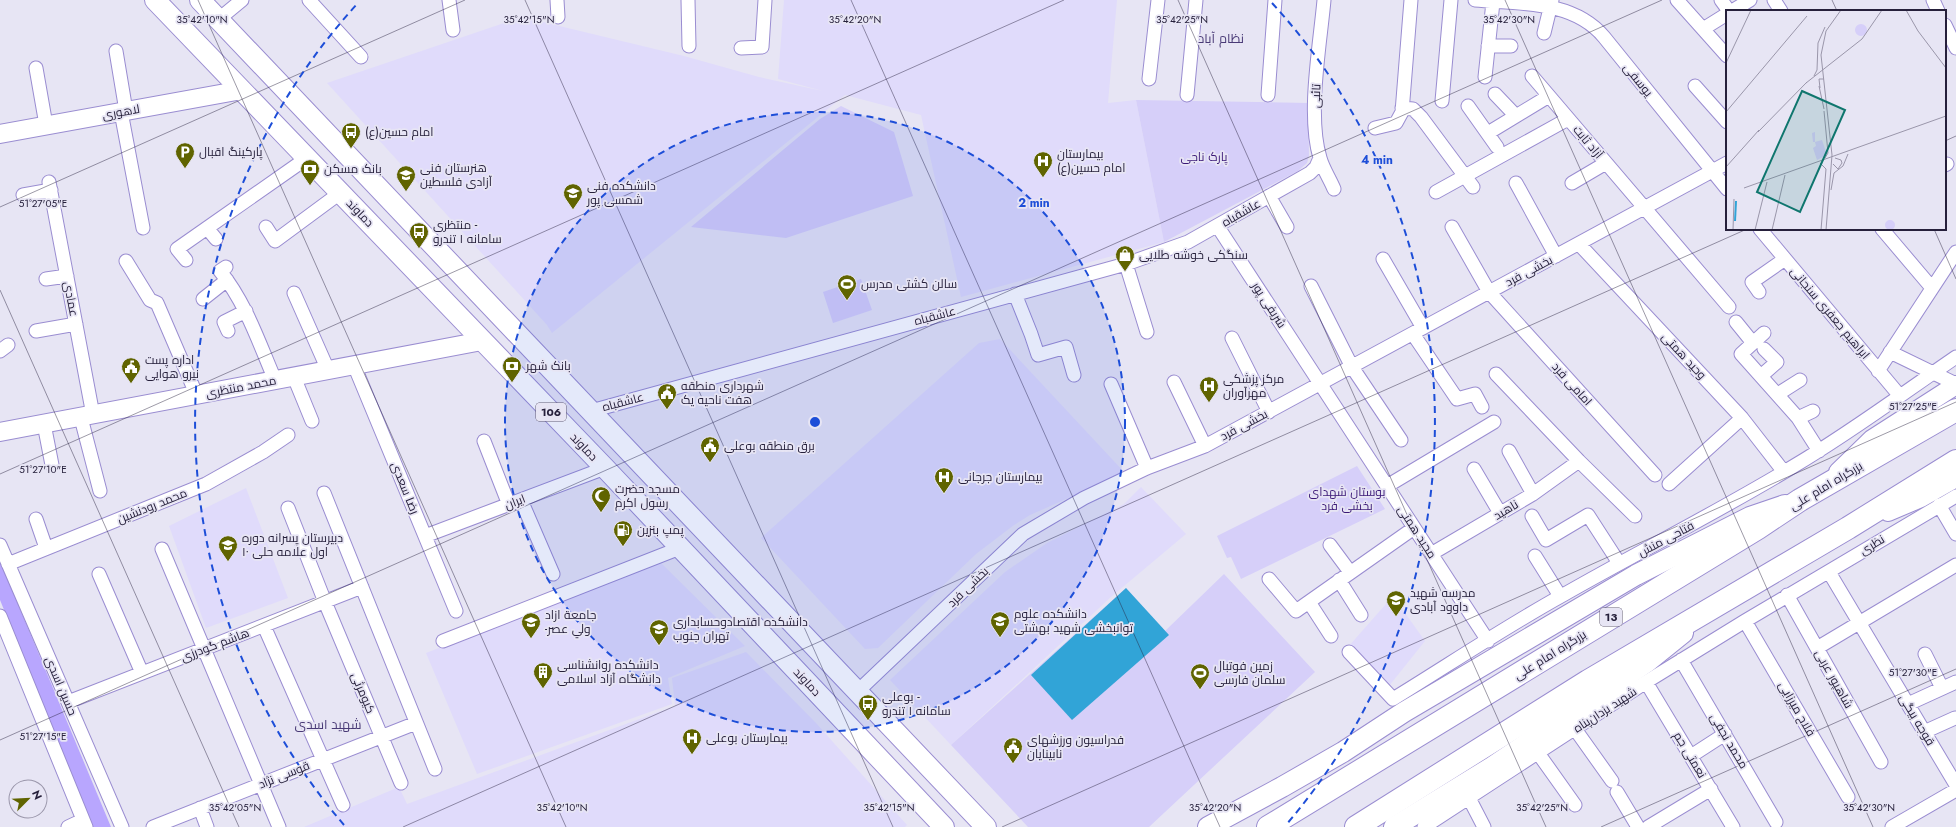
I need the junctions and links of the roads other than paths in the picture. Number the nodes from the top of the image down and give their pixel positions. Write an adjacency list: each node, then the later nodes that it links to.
1 (155, 0): 47 (main road, دماوند / 106)
2 (200, 0): 29 (main road, 106)
3 (242, 0): 29 (street)
4 (309, 0): 41 (street)
5 (449, 0): 32 (street)
6 (557, 0): 28 (street)
7 (688, 0): 35 (street)
8 (765, 0): 38 (street)
9 (1158, 0): 45 (street)
10 (1196, 0): 49 (street)
11 (1275, 0): 50 (street)
12 (1324, 0): 65 (street, تائبی)
13 (1411, 0): 54 (street)
14 (1451, 0): 52 (street)
15 (1475, 0): 21 (street, یوسفی)
16 (1677, 0): 31 (street)
17 (1721, 0): 23 (street)
18 (1750, 0): 24 (street)
19 (1774, 0): 25 (street)
20 (1933, 0): 26 (street)
21 (1493, 2): 22 (street, یوسفی); 36 (street)
22 (1551, 4): 33 (street); 68 (street, یوسفی)
23 (1730, 10)
24 (1733, 10)
25 (1780, 10)
26 (1938, 10)
27 (1726, 15): 31 (street)
28 (558, 17)
29 (219, 19): 140 (main road, 106)
30 (1946, 28): 34 (street)
31 (1703, 29): 40 (street)
32 (453, 30)
33 (1544, 33)
34 (1952, 43)
35 (689, 46)
36 (1488, 46): 37 (street); 44 (street)
37 (1511, 46)
38 (741, 48)
39 (116, 51): 55 (street)
40 (1726, 55)
41 (361, 57)
42 (36, 68): 59 (street)
43 (1532, 76): 51 (street, آزاد ثابت)
44 (1485, 77)
45 (1149, 79)
46 (1695, 86): 58 (street)
47 (242, 90): 55 (main road, لاهوری); 64 (main road, دماوند / 106)
48 (1495, 94): 56 (street)
49 (1187, 95)
50 (1268, 95)
51 (1549, 96): 56 (street); 57 (street, آزاد ثابت)
52 (1442, 101)
53 (1468, 106): 61 (street)
54 (1402, 108): 60 (street); 69 (street)
55 (123, 111): 59 (main road, لاهوری); 84 (street)
56 (1516, 116): 61 (street)
57 (1568, 119): 66 (street, آزاد ثابت); 69 (street)
58 (1726, 121)
59 (46, 125): 62 (main road, لاهوری)
60 (1375, 128)
61 (1488, 133): 63 (street)
62 (0, 134)
63 (1497, 147)
64 (307, 158): 76 (main road, دماوند / 106); 85 (street)
65 (1320, 158): 73 (street, تائبی); 78 (street, عاشقباه)
66 (1606, 163): 71 (street); 79 (street, آزاد ثابت)
67 (1726, 164): 68 (street, بخشی فرد)
68 (1712, 171): 74 (street); 79 (street, بخشی فرد)
69 (1465, 176): 72 (street); 75 (street)
70 (1516, 183): 91 (street)
71 (1572, 183)
72 (1473, 187)
73 (1334, 189)
74 (1726, 189)
75 (1436, 192)
76 (340, 193): 81 (street); 116 (main road, دماوند / 106)
77 (23, 195): 97 (street, عمادی)
78 (1270, 196): 80 (street, عاشقباه); 82 (street, عاشقباه)
79 (1645, 208): 89 (street, بخشی فرد); 106 (street, آزاد ثابت)
80 (1218, 226): 96 (street, عاشقباه); 133 (street, شریفی پور)
81 (266, 227)
82 (1287, 227)
83 (1452, 227): 101 (street, امامی فرد)
84 (143, 228)
85 (207, 228): 88 (street); 95 (street)
86 (1761, 230): 93 (street, ابراهیم جعفری سنجانی)
87 (1883, 230): 100 (street)
88 (216, 240)
89 (1579, 244): 91 (street, بخشی فرد); 144 (street, وحید همتی)
90 (1956, 252): 100 (street)
91 (1556, 256): 101 (street, بخشی فرد)
92 (1383, 259): 112 (street)
93 (1785, 259): 102 (street); 123 (street, ابراهیم جعفری سنجانی)
94 (126, 260): 136 (street)
95 (186, 260)
96 (1126, 264): 104 (street, عاشقباه); 113 (street)
97 (67, 276): 98 (street); 109 (street, عمادی)
98 (46, 279)
99 (1311, 286): 121 (street)
100 (1932, 288): 118 (street)
101 (1489, 292): 112 (street, بخشی فرد); 163 (street, امامی فرد)
102 (1759, 292)
103 (294, 293): 122 (street)
104 (1015, 294): 126 (street); 140 (street, عاشقباه)
105 (203, 299): 107 (street)
106 (1729, 307)
107 (246, 311): 111 (street); 129 (street)
108 (1736, 322): 117 (street)
109 (76, 324): 110 (street); 143 (street, عمادی)
110 (36, 331)
111 (228, 331)
112 (1418, 331): 121 (street, بخشی فرد); 138 (street)
113 (1147, 332)
114 (1764, 333): 117 (street)
115 (1232, 338): 142 (street)
116 (482, 340): 120 (main road, محمد منتظری); 159 (main road, دماوند / 106)
117 (1759, 346): 127 (street); 127 (street)
118 (1890, 352): 123 (street); 124 (street)
119 (1956, 357): 124 (street, فتاحی منش)
120 (354, 365): 122 (main road, محمد منتظری); 184 (street, رضا سعدی)
121 (1352, 367): 133 (street, بخشی فرد); 151 (street)
122 (328, 370): 128 (main road, محمد منتظری)
123 (1878, 370): 137 (street, ابراهیم جعفری سنجانی)
124 (1934, 372): 134 (street); 137 (street, فتاحی منش)
125 (1496, 374): 156 (street)
126 (1074, 375)
127 (1761, 376): 135 (street)
128 (294, 377): 129 (main road, محمد منتظری); 146 (street)
129 (275, 380): 136 (main road, محمد منتظری)
130 (1800, 380): 135 (street)
131 (1174, 382): 153 (street)
132 (1112, 384): 160 (street)
133 (1320, 384): 142 (street, بخشی فرد); 166 (street, مجید همتی)
134 (1956, 385): 167 (main road)
135 (1778, 394): 145 (street)
136 (197, 396): 143 (main road, محمد منتظری)
137 (1900, 396): 155 (street, فتاحی منش)
138 (1482, 407)
139 (1956, 410): 167 (highway, بزرگراه امام علی / 13)
140 (591, 411): 225 (main road, 106)
141 (1813, 411): 145 (street)
142 (1269, 412): 153 (street, بخشی فرد)
143 (87, 417): 148 (main road, محمد منتظری); 168 (street, عمادی)
144 (1742, 418): 162 (street, وحید همتی); 165 (street)
145 (1798, 418): 155 (street)
146 (312, 421)
147 (1494, 422): 166 (street)
148 (44, 424): 149 (main road, محمد منتظری); 158 (street)
149 (0, 432)
150 (288, 435): 187 (street, محمد رودنشین)
151 (1401, 440)
152 (484, 441): 174 (street)
153 (1205, 446): 160 (street, بخشی فرد)
154 (1509, 451): 170 (street)
155 (1819, 451): 162 (street, فتاحی منش)
156 (1578, 461): 170 (street, ناهید); 179 (street)
157 (1956, 461): 182 (highway)
158 (52, 465)
159 (605, 468): 172 (street, ایران); 188 (main road, دماوند / 106)
160 (1147, 468): 225 (street, بخشی فرد)
161 (1474, 469): 177 (street)
162 (1784, 472): 192 (street, فتاحی منش)
163 (1655, 475)
164 (1956, 478): 182 (main road)
165 (1669, 484)
166 (1387, 486): 181 (street, مجید همتی)
167 (1821, 488): 173 (highway, بزرگراه امام علی / 13)
168 (100, 491)
169 (324, 493): 201 (street)
170 (1533, 494): 177 (street, ناهید)
171 (1956, 496): 175 (street, نظری)
172 (521, 500): 174 (street, ایران); 198 (street)
173 (1800, 500): 260 (main road); 261 (highway, بزرگراه امام علی / 13)
174 (509, 504): 184 (street, ایران)
175 (1939, 505): 183 (street); 196 (street, نظری)
176 (288, 508): 204 (street, کیومرثی)
177 (1500, 513): 190 (street, ناهید)
178 (1532, 516): 192 (street)
179 (1635, 516)
180 (36, 519): 187 (street)
181 (1414, 528): 190 (street, مجید همتی); 195 (street)
182 (1848, 528): 206 (highway)
183 (1956, 534)
184 (425, 536): 207 (street, رضا سعدی)
185 (0, 545): 193 (street, حسین اسدی)
186 (1330, 545): 195 (street)
187 (46, 548): 193 (street, محمد رودنشین)
188 (680, 548): 215 (street); 249 (main road, دماوند / 106)
189 (162, 549): 217 (street)
190 (1431, 554): 214 (street, مجید همتی)
191 (1535, 556): 203 (street)
192 (1619, 563): 203 (street, فتاحی منش)
193 (8, 564): 226 (street, حسین اسدی)
194 (1956, 565): 211 (street)
195 (1350, 572): 200 (street)
196 (1829, 572): 202 (street, نظری); 211 (street, قوجه بیگی)
197 (99, 574): 221 (street)
198 (553, 574)
199 (1269, 579): 205 (street)
200 (1339, 580): 205 (street); 208 (street)
201 (362, 588): 204 (street, هاشم گودرزی); 229 (street)
202 (1787, 595): 210 (street, شهید یزدان‌پناه); 216 (street, شاهپور عربی)
203 (1560, 596): 214 (street, فتاحی منش)
204 (325, 602): 212 (street, هاشم گودرزی); 233 (street, کیومرثی)
205 (1309, 602): 213 (street)
206 (1714, 608): 262 (highway); 263 (main road)
207 (456, 611)
208 (1361, 614)
209 (0, 616): 251 (street)
210 (1745, 621): 220 (street, شهید یزدان‌پناه); 244 (street, فلاح میرزایی)
211 (1859, 623): 216 (street); 227 (street, قوجه بیگی)
212 (264, 626): 217 (street, هاشم گودرزی); 236 (street)
213 (1331, 636)
214 (1488, 640): 218 (street, فتاحی منش)
215 (443, 641)
216 (1817, 648): 237 (street, شاهپور عربی)
217 (203, 649): 221 (street, هاشم گودرزی); 240 (street)
218 (1349, 652)
219 (1926, 654): 224 (street)
220 (1681, 660): 222 (street, شهید یزدان‌پناه); 232 (street, محمد نجفی)
221 (142, 673): 226 (street, هاشم گودرزی)
222 (1646, 682): 230 (street, شهید یزدان‌پناه); 235 (street, نعمتی جم)
223 (1956, 682): 224 (street)
224 (1942, 688): 227 (street)
225 (857, 692): 259 (main road, 106)
226 (68, 702): 254 (street, حسین اسدی)
227 (1908, 704): 231 (street, قوجه بیگی)
228 (1954, 718): 231 (street)
229 (416, 723): 233 (street, قوسی نژاد); 238 (street)
230 (1575, 729): 234 (street, شهید یزدان‌پناه); 266 (street)
231 (1924, 732): 241 (street, قوجه بیگی)
232 (1725, 734): 235 (street); 250 (street, محمد نجفی)
233 (382, 736): 236 (street, قوسی نژاد); 239 (street, کیومرثی)
234 (1538, 753): 245 (street, شهید یزدان‌پناه); 247 (street)
235 (1691, 756): 242 (street, نعمتی جم)
236 (322, 760): 240 (street, قوسی نژاد); 246 (street)
237 (1881, 762)
238 (435, 769)
239 (401, 783)
240 (260, 785): 248 (street, قوسی نژاد); 257 (street)
241 (1956, 785)
242 (1711, 789): 267 (street); 268 (street, نعمتی جم)
243 (1956, 790): 252 (street)
244 (1848, 797)
245 (1469, 798): 264 (street, شهید یزدان‌پناه); 265 (street)
246 (343, 805)
247 (1575, 805)
248 (200, 808): 255 (street, قوسی نژاد); 256 (street)
249 (932, 820): 258 (main road, دماوند / 106)
250 (1776, 822)
251 (84, 824): 253 (street)
252 (1896, 826)
253 (68, 827)
254 (122, 827)
255 (153, 827)
256 (207, 827)
257 (279, 827)
258 (944, 827)
259 (986, 827)
260 (1208, 827)
261 (1268, 827)
262 (1356, 827)
263 (1394, 827)
264 (1424, 827)
265 (1484, 827)
266 (1638, 827)
267 (1648, 827)
268 (1734, 827)

